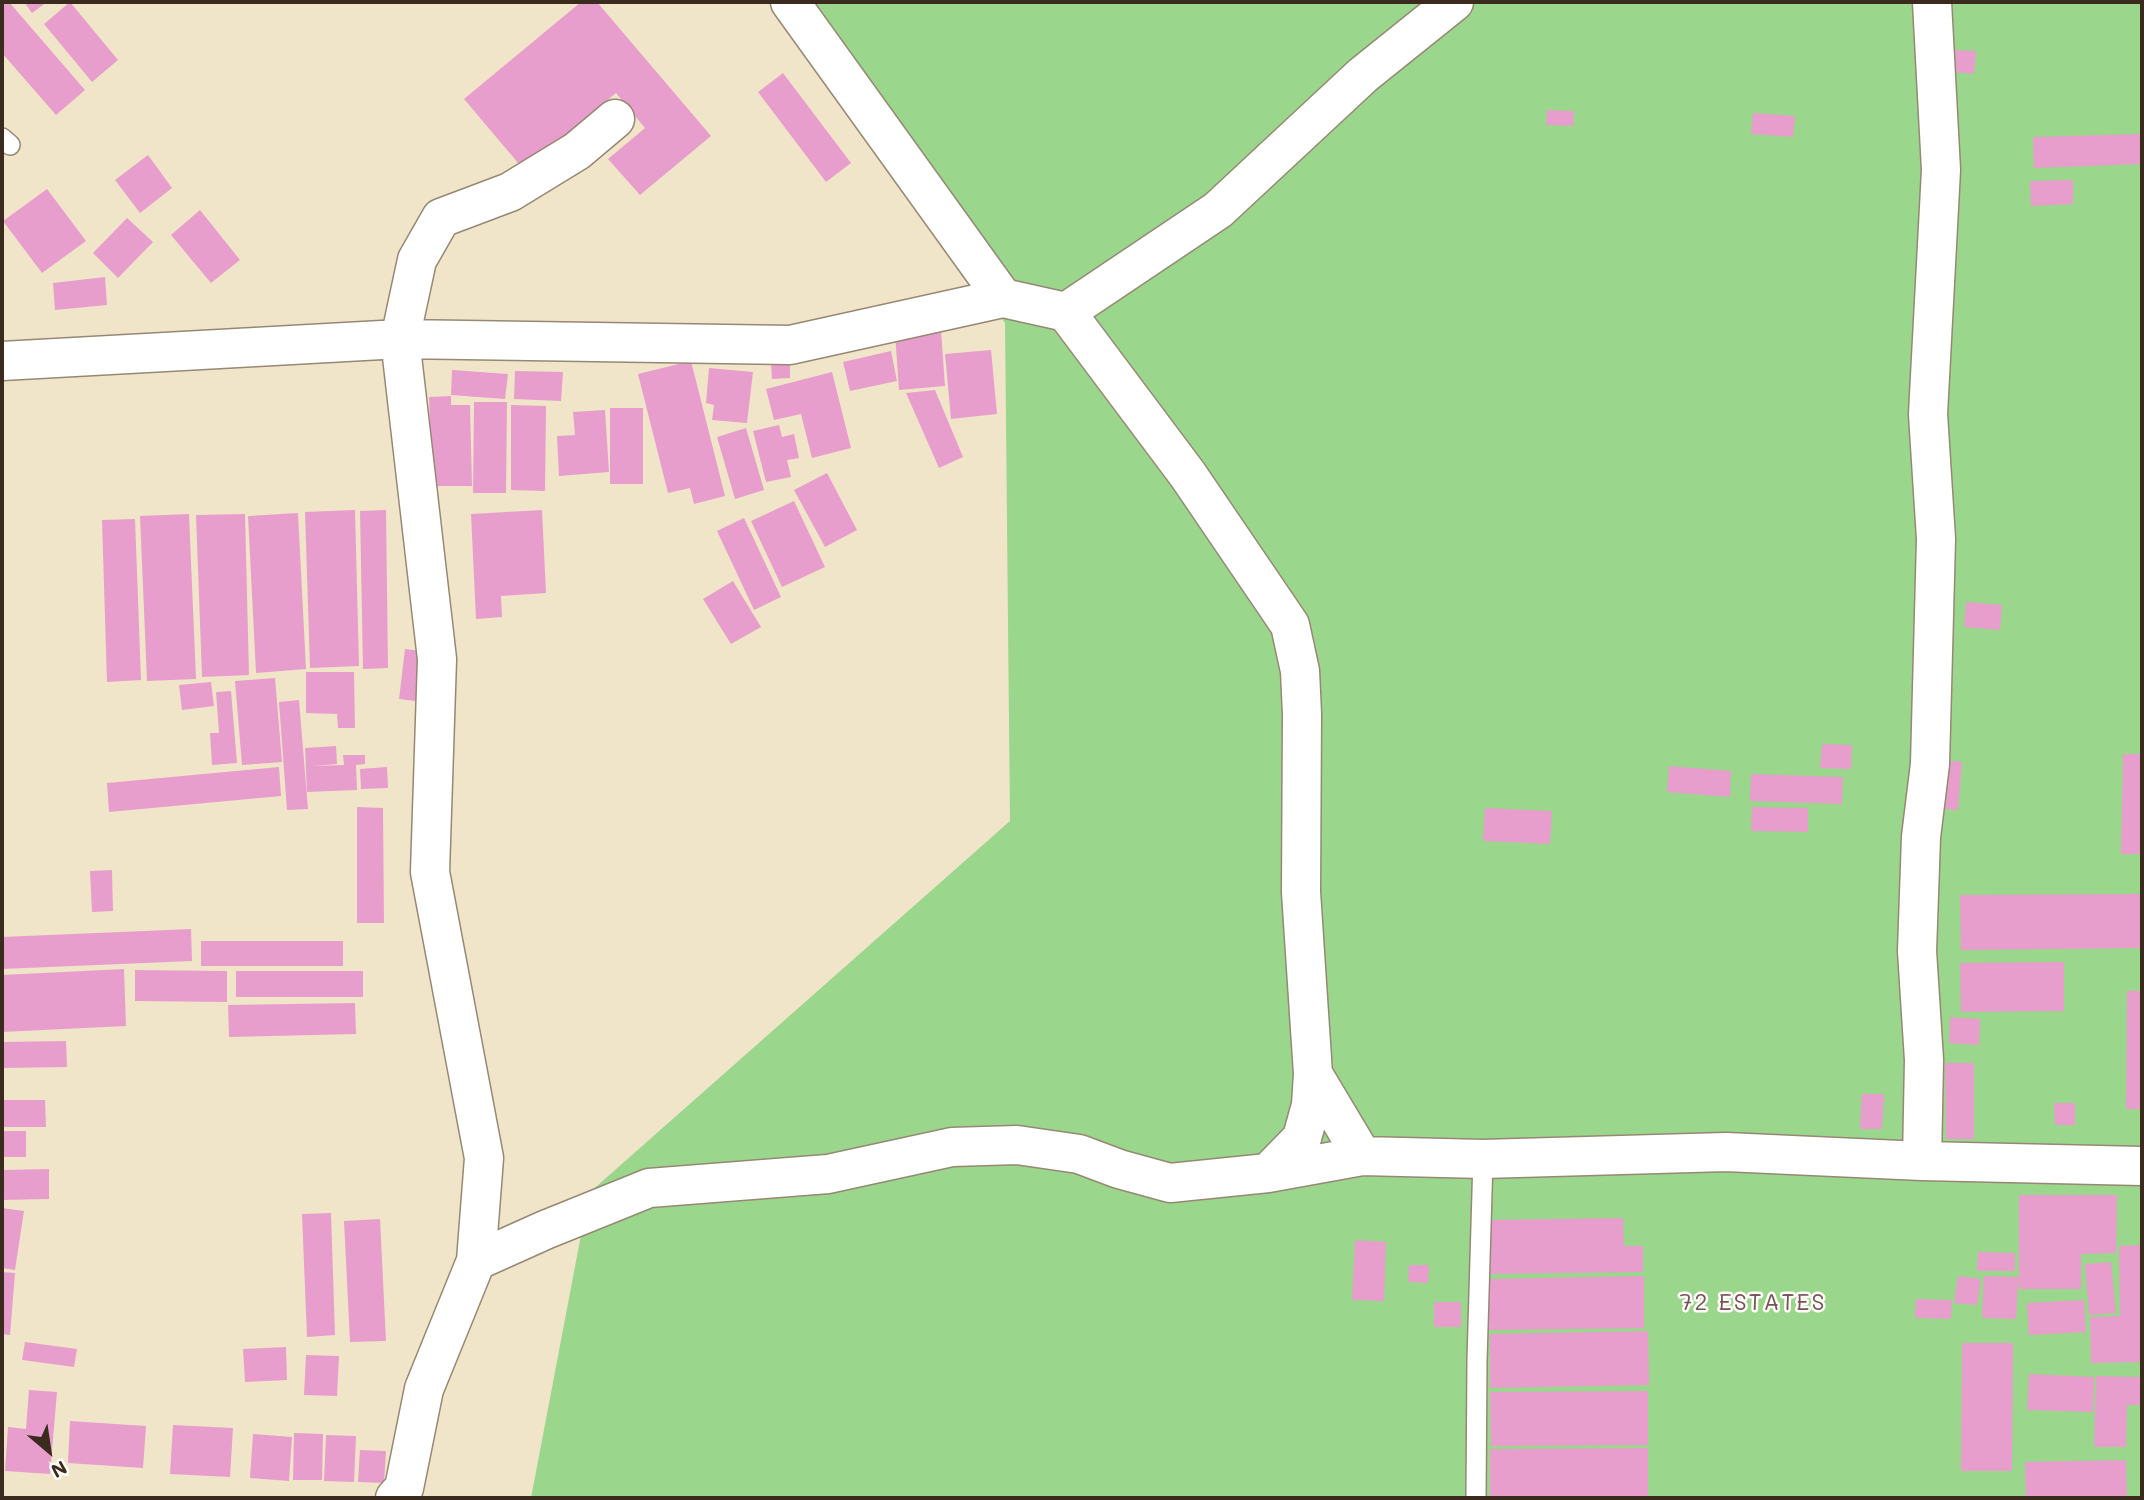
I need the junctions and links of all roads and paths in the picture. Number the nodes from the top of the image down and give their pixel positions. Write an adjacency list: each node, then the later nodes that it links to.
1 (790, 2): 5 (street)
2 (1454, 2): 6 (street)
3 (1932, 2): 12 (street)
4 (615, 119): 7 (street)
5 (1003, 298): 6 (street); 7 (street)
6 (1066, 312): 9 (street)
7 (400, 339): 8 (street); 15 (street)
8 (2, 361)
9 (1313, 1074): 10 (street); 14 (street)
10 (1363, 1156): 11 (street); 14 (street)
11 (1483, 1159): 12 (street); 17 (lane)
12 (1922, 1161): 13 (street)
13 (2142, 1166)
14 (1268, 1172): 15 (street)
15 (476, 1261): 16 (street)
16 (394, 1498)
17 (1476, 1498)

